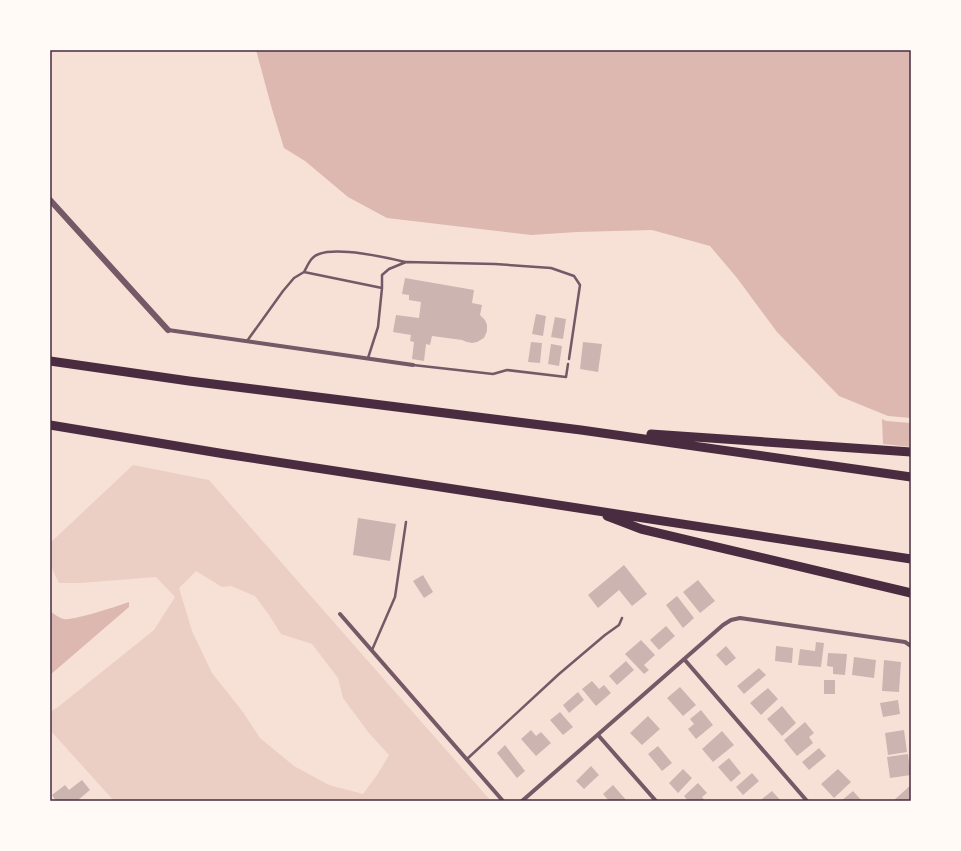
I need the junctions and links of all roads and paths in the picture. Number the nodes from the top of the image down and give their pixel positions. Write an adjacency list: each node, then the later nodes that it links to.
1 (50, 200): 5 (street)
2 (406, 262): 3 (lane); 4 (lane); 8 (lane)
3 (304, 272): 4 (lane); 6 (lane)
4 (382, 288): 7 (lane)
5 (168, 330): 6 (street)
6 (247, 341): 7 (street)
7 (368, 358): 11 (street)
8 (569, 359)
9 (50, 361): 13 (highway)
10 (568, 364): 11 (lane)
11 (413, 365)
12 (50, 425): 16 (highway)
13 (581, 430): 14 (highway); 15 (highway)
14 (911, 452)
15 (911, 477)
16 (590, 510): 18 (highway); 19 (highway)
17 (406, 522): 23 (lane)
18 (911, 559)
19 (911, 593)
20 (340, 614): 23 (street)
21 (622, 618): 26 (lane)
22 (911, 646): 24 (street)
23 (372, 651): 26 (street)
24 (684, 660): 25 (street); 30 (street)
25 (598, 735): 28 (street); 29 (street)
26 (466, 759): 27 (street)
27 (502, 801)
28 (522, 801)
29 (656, 801)
30 (807, 801)

